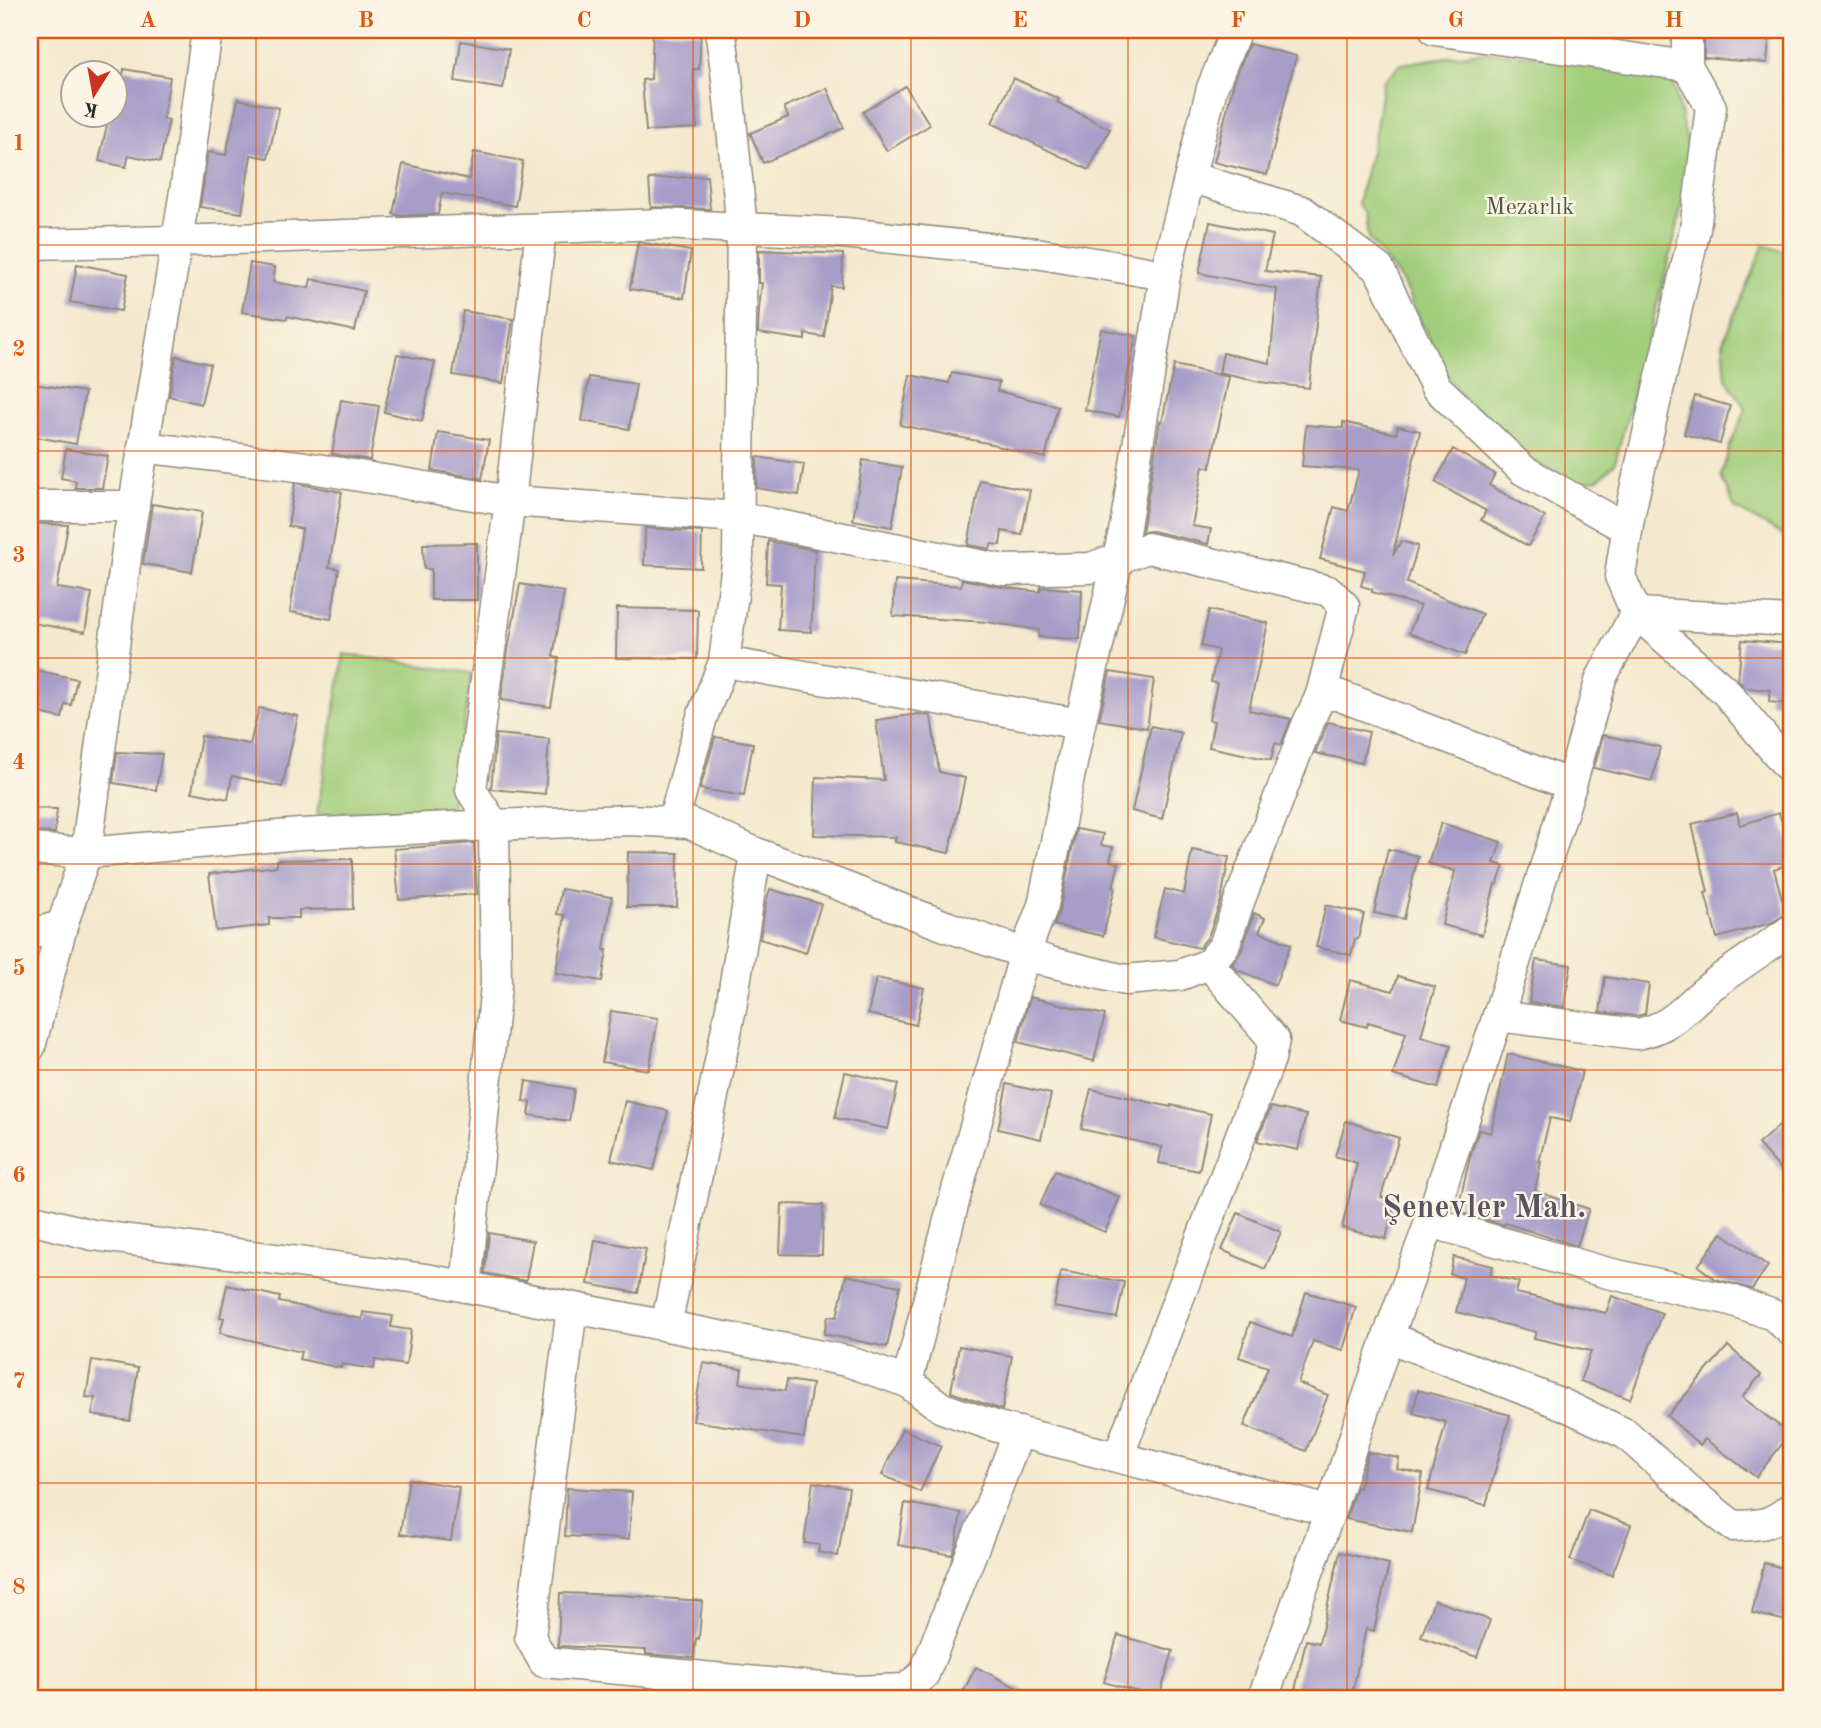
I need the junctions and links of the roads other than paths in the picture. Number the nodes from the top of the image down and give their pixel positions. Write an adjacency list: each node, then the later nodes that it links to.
1 (207, 30): 10 (street)
2 (720, 30): 8 (street)
3 (1236, 30): 7 (street)
4 (1435, 30): 6 (street)
5 (1687, 30): 6 (street)
6 (1687, 66): 18 (street)
7 (1190, 177): 12 (street); 18 (street)
8 (742, 228): 9 (street); 12 (street); 17 (street)
9 (541, 229): 10 (street); 14 (street)
10 (177, 241): 11 (street); 13 (street)
11 (30, 244)
12 (1166, 275): 19 (street)
13 (143, 447): 14 (street); 16 (street)
14 (510, 501): 17 (street); 28 (street)
15 (30, 506): 16 (street)
16 (134, 506): 30 (street)
17 (739, 517): 19 (street); 22 (street)
18 (1627, 528): 20 (street)
19 (1118, 558): 23 (street); 24 (street)
20 (1636, 613): 21 (street); 25 (street); 26 (street)
21 (1791, 621)
22 (724, 662): 24 (street); 27 (street)
23 (1321, 695): 26 (street); 36 (street)
24 (1080, 724): 35 (street)
25 (1791, 770)
26 (1571, 785): 37 (street)
27 (673, 822): 28 (street); 31 (street)
28 (494, 825): 30 (street); 41 (street)
29 (30, 849): 30 (street)
30 (86, 853): 32 (street)
31 (756, 853): 35 (street); 43 (street)
32 (62, 926): 34 (street); 38 (street)
33 (1791, 930): 37 (street)
34 (30, 934)
35 (1025, 953): 36 (street); 46 (street)
36 (1209, 964): 48 (street)
37 (1498, 1016): 40 (street)
38 (30, 1047)
39 (30, 1219): 41 (street)
40 (1430, 1222): 44 (street); 45 (street)
41 (466, 1287): 42 (street)
42 (572, 1308): 43 (street); 47 (street)
43 (666, 1326): 46 (street)
44 (1791, 1331)
45 (1388, 1337): 49 (street); 50 (street)
46 (907, 1382): 47 (street)
47 (1019, 1432): 48 (street)
48 (1118, 1457): 50 (street)
49 (1791, 1508)
50 (1330, 1511): 51 (street)
51 (1263, 1698)

